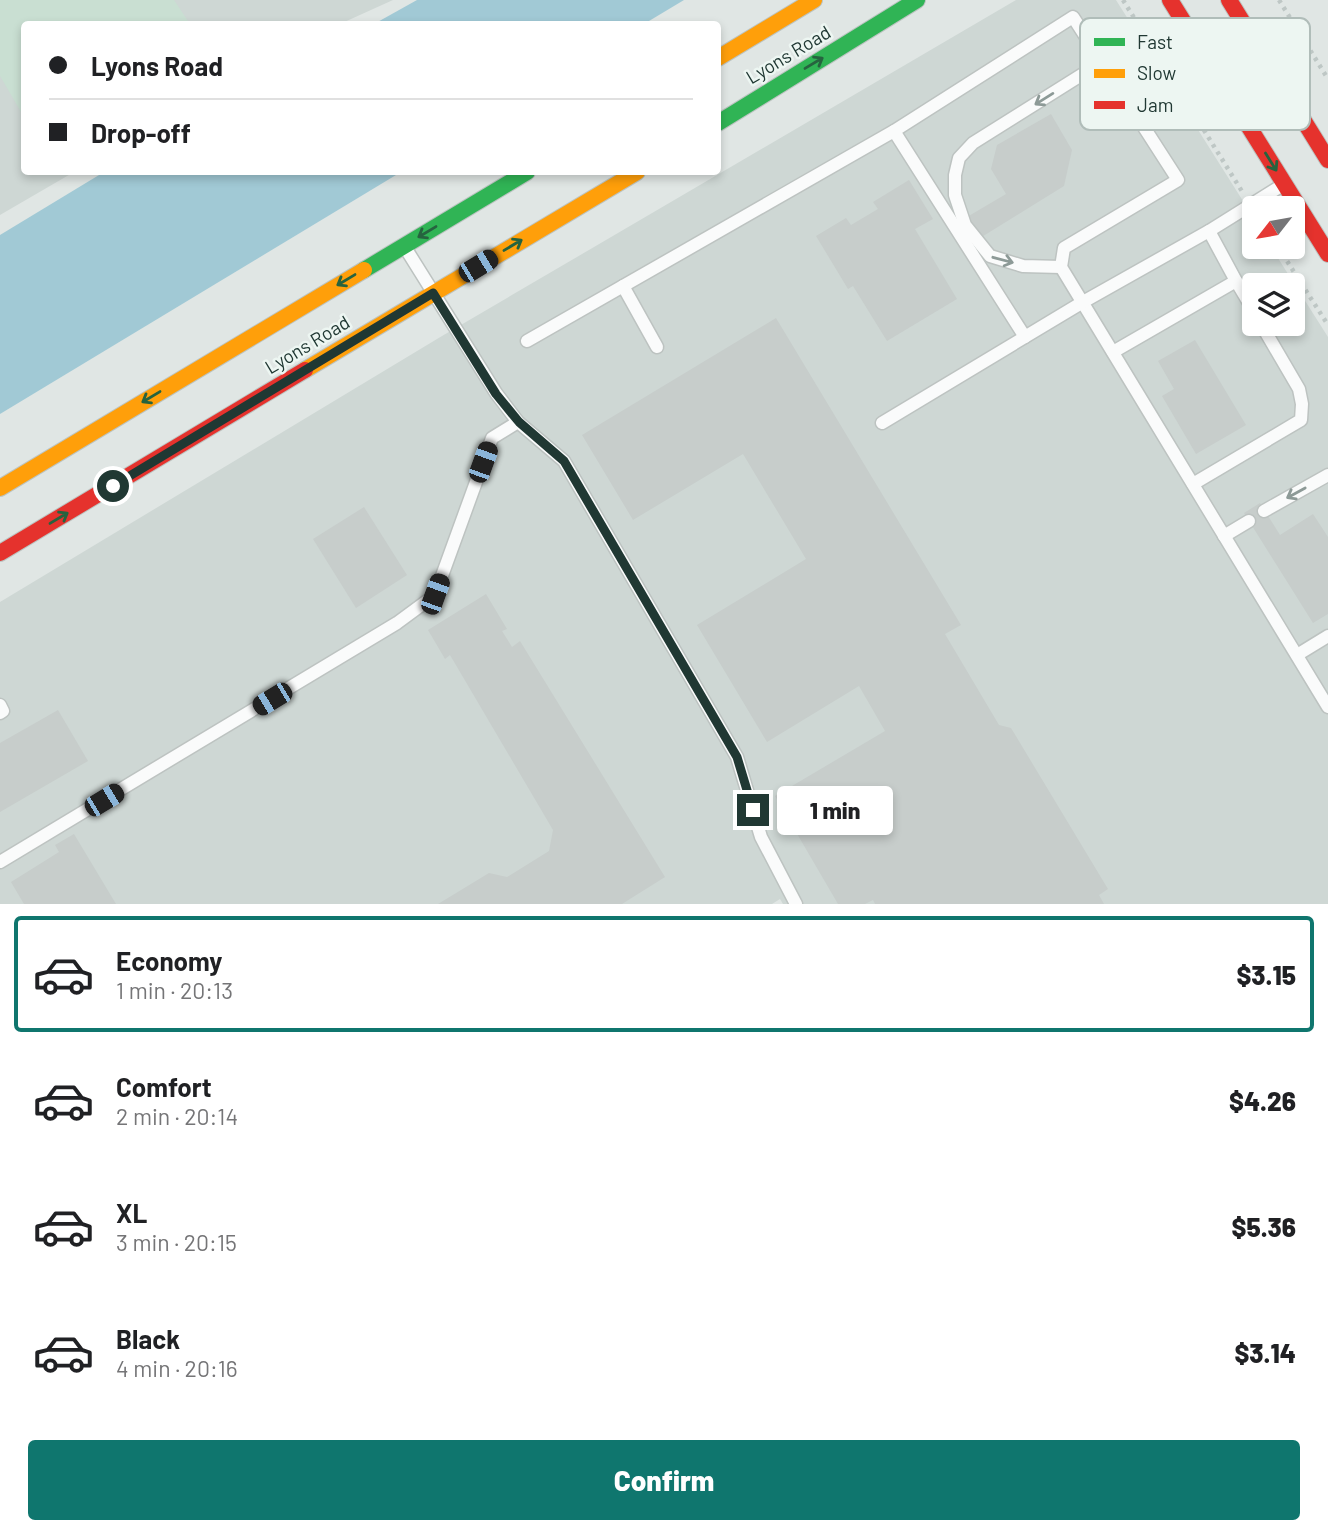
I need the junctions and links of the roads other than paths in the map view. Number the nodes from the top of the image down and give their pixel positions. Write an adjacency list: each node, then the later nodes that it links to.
1 (814, 0): 8 (main road, Lyons Road)
2 (918, 0): 10 (main road, Lyons Road, one-way to 2)
3 (1170, 0): 5 (main road, one-way to 5)
4 (1229, 0): 6 (main road)
5 (1181, 18)
6 (1240, 18)
7 (1080, 28): 14 (lane)
8 (721, 56)
9 (1080, 76): 22 (lane, one-way to 22)
10 (721, 121)
11 (1146, 130): 22 (lane)
12 (1251, 130): 18 (main road, one-way to 18)
13 (1309, 130): 15 (main road)
14 (894, 131): 24 (lane); 29 (lane)
15 (1328, 160)
16 (522, 175): 20 (main road, Lyons Road, one-way to 20)
17 (632, 175): 26 (main road, Lyons Road, one-way to 17)
18 (1285, 184): 19 (lane); 21 (main road)
19 (1209, 232): 23 (lane); 27 (lane)
20 (404, 245): 26 (lane); 37 (main road, Lyons Road, one-way to 37)
21 (1328, 254)
22 (1061, 267): 27 (lane)
23 (1236, 281): 25 (lane); 32 (lane)
24 (623, 286): 30 (lane); 31 (lane)
25 (1242, 291)
26 (433, 293): 33 (lane); 41 (main road, Lyons Road, one-way to 26)
27 (1083, 302): 29 (lane); 32 (lane)
28 (1268, 336): 36 (lane)
29 (1026, 337): 34 (lane)
30 (527, 341)
31 (657, 347)
32 (1114, 352): 36 (lane)
33 (519, 422): 47 (lane); 48 (lane)
34 (882, 423)
35 (1328, 475): 38 (lane, one-way to 38)
36 (1194, 484): 40 (lane)
37 (0, 488)
38 (1264, 511)
39 (1249, 521): 40 (lane)
40 (1224, 536): 43 (lane)
41 (0, 553)
42 (1328, 636): 43 (lane)
43 (1297, 655): 45 (lane)
44 (0, 705): 46 (lane)
45 (1328, 707)
46 (0, 713)
47 (0, 862)
48 (796, 904)

